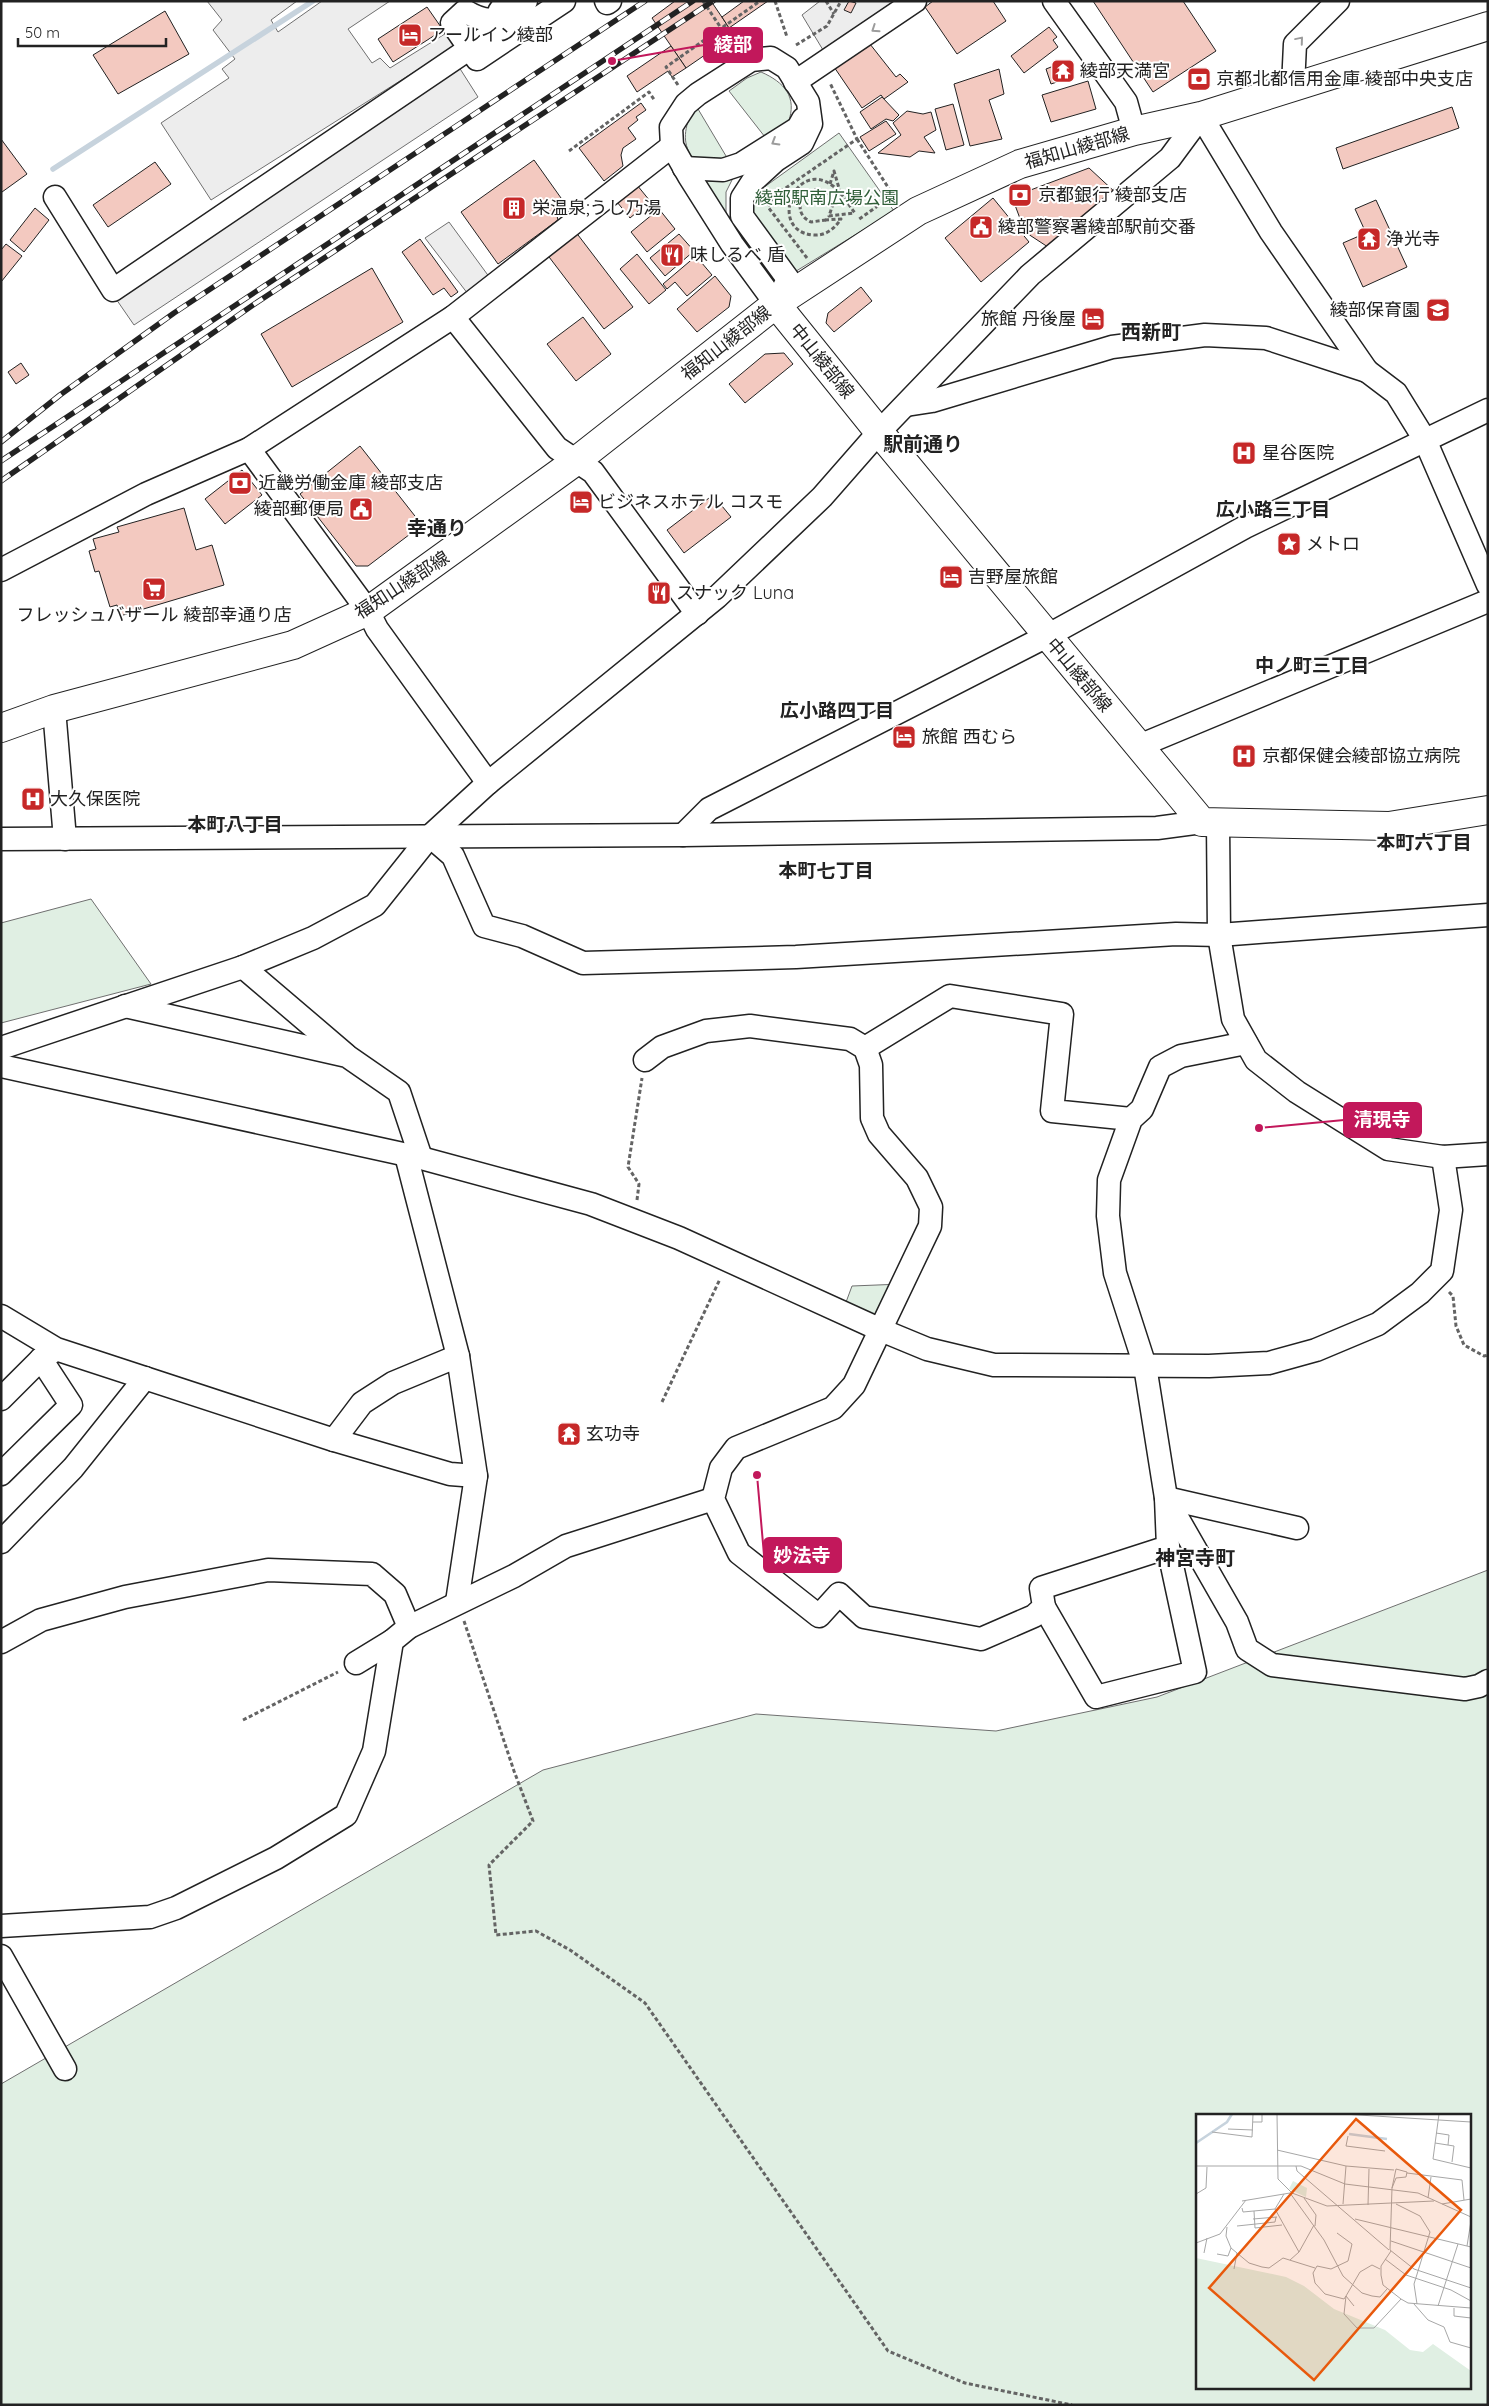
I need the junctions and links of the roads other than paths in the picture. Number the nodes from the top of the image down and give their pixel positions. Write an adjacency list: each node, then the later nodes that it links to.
1 (471, 1): 9 (street)
2 (526, 1): 9 (street)
3 (564, 1): 11 (street)
4 (606, 1): 5 (street)
5 (610, 1)
6 (915, 1): 12 (street, one-way to 12)
7 (1054, 1): 15 (street)
8 (1338, 1): 13 (street, one-way to 8)
9 (503, 10): 11 (street); 11 (street)
10 (1488, 26): 13 (main road, 福知山綾部線)
11 (465, 52): 18 (street)
12 (797, 86): 16 (street); 17 (street, one-way to 17); 19 (street)
13 (1293, 86): 14 (main road, 福知山綾部線)
14 (1201, 116): 15 (main road, 福知山綾部線); 21 (street); 22 (street)
15 (1134, 131): 19 (main road, 福知山綾部線)
16 (672, 146): 17 (street); 20 (street)
17 (684, 168): 19 (street)
18 (55, 197)
19 (776, 304): 24 (main road, 中山綾部線); 27 (main road, 福知山綾部線)
20 (453, 317): 26 (street); 27 (street)
21 (1367, 371): 22 (street); 25 (street)
22 (906, 405): 24 (street)
23 (1488, 410): 25 (street)
24 (879, 432): 32 (street); 33 (main road, 中山綾部線)
25 (1426, 440): 29 (street); 33 (street)
26 (249, 449): 28 (street); 31 (street)
27 (576, 461): 31 (main road, 福知山綾部線); 32 (street)
28 (1, 570)
29 (1488, 585)
30 (1488, 601): 36 (street)
31 (368, 611): 34 (main road, 福知山綾部線); 37 (street)
32 (697, 614): 37 (street)
33 (1047, 636): 36 (main road, 中山綾部線); 40 (street)
34 (54, 709): 35 (main road, 福知山綾部線); 42 (street)
35 (1, 728)
36 (1139, 746): 39 (main road, 中山綾部線)
37 (488, 783): 41 (street)
38 (1488, 810): 39 (main road)
39 (1210, 822): 40 (street); 45 (street)
40 (683, 835): 41 (street)
41 (430, 836): 42 (street); 45 (street); 46 (street)
42 (65, 838): 43 (street)
43 (1, 839)
44 (1488, 915): 45 (street)
45 (1219, 935): 48 (street)
46 (243, 967): 47 (street); 51 (street)
47 (124, 1006): 49 (street); 51 (street)
48 (1246, 1043): 54 (street); 57 (street)
49 (1, 1048)
50 (865, 1048): 52 (street); 54 (street); 59 (street)
51 (347, 1056): 56 (street)
52 (645, 1060)
53 (1, 1066): 56 (street)
54 (1131, 1119): 62 (street)
55 (1488, 1154): 57 (street)
56 (413, 1156): 59 (street); 61 (street)
57 (1443, 1157): 62 (street)
58 (1, 1316): 60 (street)
59 (881, 1330): 62 (street); 68 (street)
60 (48, 1354): 63 (street); 64 (street); 66 (street)
61 (458, 1356): 65 (street); 67 (street)
62 (1145, 1366): 69 (street)
63 (145, 1378): 65 (street); 71 (street)
64 (1, 1399)
65 (334, 1440): 67 (street)
66 (1, 1474)
67 (476, 1476): 73 (street)
68 (713, 1498): 73 (street); 74 (street)
69 (1166, 1498): 70 (street); 72 (street); 78 (street)
70 (1297, 1528)
71 (1, 1542)
72 (1168, 1547): 74 (street); 74 (street)
73 (457, 1602): 75 (street)
74 (1044, 1608)
75 (401, 1634): 76 (street); 77 (street); 79 (street)
76 (1, 1642)
77 (356, 1662)
78 (1488, 1681)
79 (1, 1926)
80 (1, 1956): 81 (street)
81 (65, 2069)

